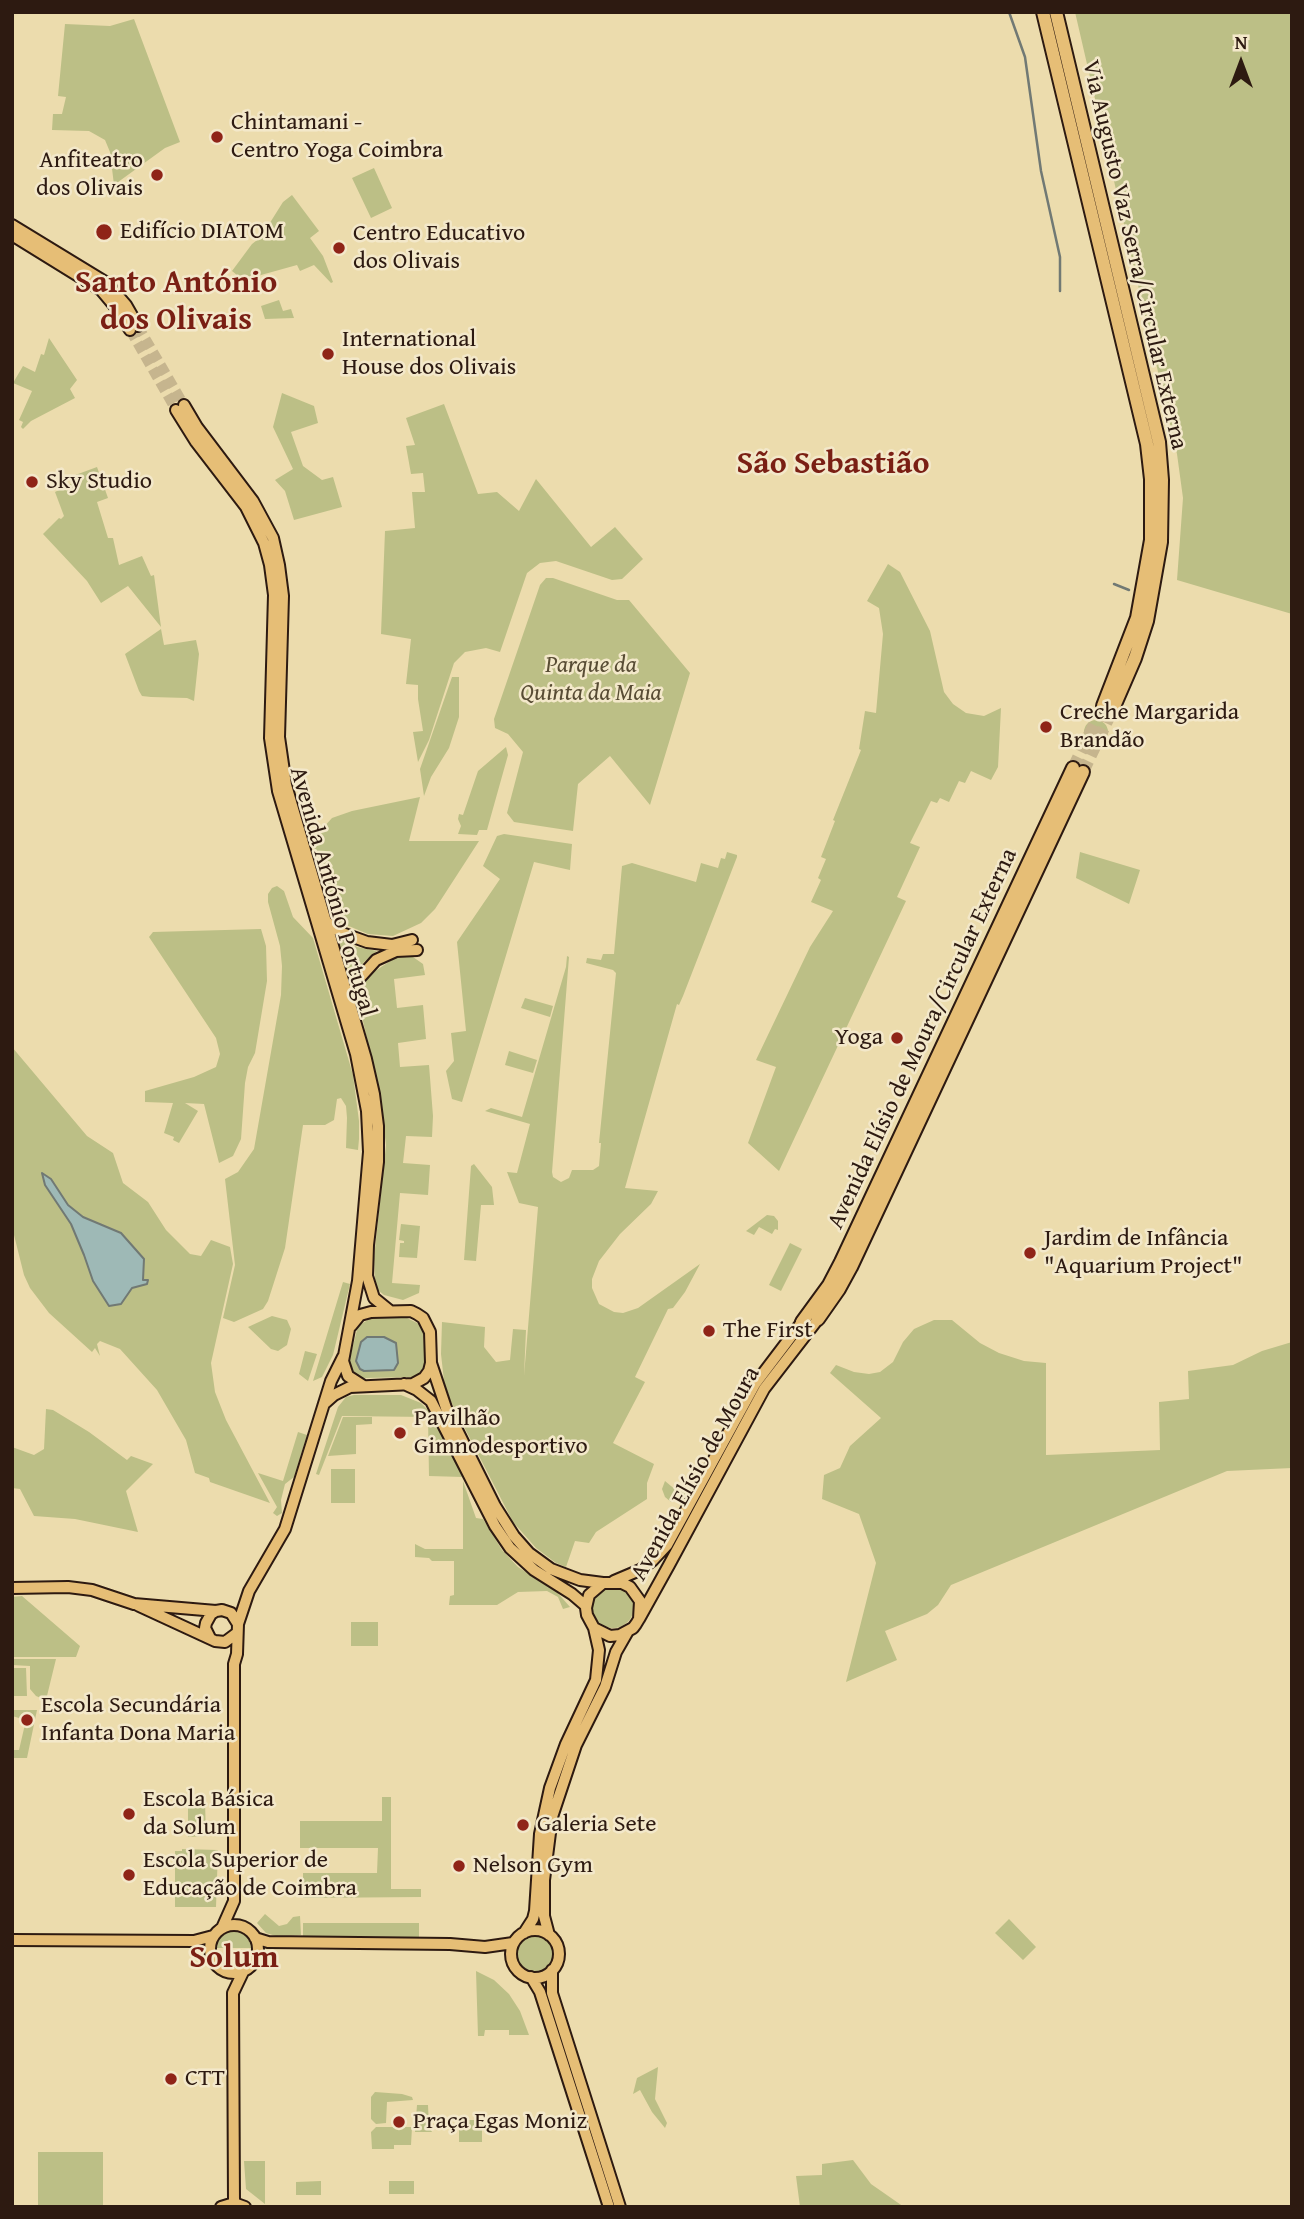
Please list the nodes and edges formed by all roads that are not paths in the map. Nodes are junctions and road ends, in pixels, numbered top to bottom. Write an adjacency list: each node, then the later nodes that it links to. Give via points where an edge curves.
1 (1043, 12): 2 (highway, Via Augusto Vaz Serra/Circular Externa, via 1147,444 1151,479 1151,540 1137,618 1108,708 1135,659 1147,621 1161,542 1162,480 1159,442)
2 (1056, 12)
3 (12, 225): 4 (main road, via 107,283 126,305 134,328 101,290)
4 (13, 237)
5 (325, 920): 6 (main road, Avenida António Portugal); 6 (main road, via 342,933 367,942 414,945 376,960 357,981); 10 (main road, Avenida António Portugal, via 286,785 279,737 283,596 273,538 253,501 180,408 196,442 246,507 270,565 274,595 270,738 278,791 356,1054 368,1111 368,1169)
6 (351, 1004): 7 (main road, Avenida António Portugal, via 378,1126 368,1284 374,1298)
7 (390, 1311): 10 (main road, via 366,1313); 12 (main road, via 411,1311 423,1318 430,1332)
8 (818, 1319): 9 (highway, Avenida Elísio de Moura/Circular Externa, via 851,1267 1078,770 841,1262); 23 (main road, Avenida Elísio de Moura, via 764,1389)
9 (802, 1322): 16 (main road, Avenida Elísio de Moura, via 754,1384 667,1545 639,1570)
10 (351, 1326): 11 (main road)
11 (343, 1357): 14 (main road, via 344,1371); 15 (main road)
12 (431, 1363): 13 (main road, via 419,1382); 16 (main road, via 446,1408 514,1536 551,1569 580,1580)
13 (404, 1384): 14 (main road); 20 (main road, via 431,1401 510,1548)
14 (362, 1385): 15 (main road, via 342,1390)
15 (325, 1403): 18 (main road, via 285,1529)
16 (608, 1582): 20 (main road, via 589,1595); 23 (main road, via 622,1583 636,1593)
17 (12, 1588): 19 (main road, via 80,1589)
18 (249, 1591): 22 (main road); 25 (main road)
19 (134, 1604): 21 (main road); 24 (main road)
20 (586, 1606): 26 (main road)
21 (174, 1608): 22 (main road); 24 (main road, via 169,1614)
22 (219, 1610): 25 (main road, via 232,1613); 28 (main road, via 205,1628)
23 (639, 1619): 27 (main road)
24 (171, 1622): 28 (main road)
25 (238, 1628): 28 (main road, via 230,1641); 29 (main road)
26 (594, 1628): 27 (main road, via 610,1636); 33 (main road, via 599,1650 596,1680 550,1788 540,1834 535,1911)
27 (628, 1631): 34 (main road, via 576,1745 552,1817 544,1880)
28 (215, 1640): 29 (main road, via 229,1652)
29 (234, 1664): 30 (main road)
30 (234, 1901): 31 (main road); 32 (main road)
31 (247, 1929): 32 (main road, via 234,1925); 35 (main road)
32 (218, 1932): 36 (main road, via 194,1941); 38 (main road, via 210,1952)
33 (524, 1933): 34 (main road, via 539,1930); 37 (main road)
34 (549, 1935): 40 (main road, via 558,1953)
35 (255, 1938): 37 (main road, via 485,1947); 39 (main road, via 257,1956)
36 (12, 1940)
37 (513, 1943): 41 (main road, via 514,1965)
38 (220, 1968): 39 (main road, via 233,1973); 42 (main road)
39 (244, 1970): 42 (main road)
40 (552, 1970): 41 (main road); 46 (main road, via 552,1993)
41 (531, 1977): 45 (main road, via 540,1992)
42 (233, 1993): 43 (main road)
43 (240, 2205): 44 (main road)
44 (222, 2207)
45 (609, 2207)
46 (620, 2207)

